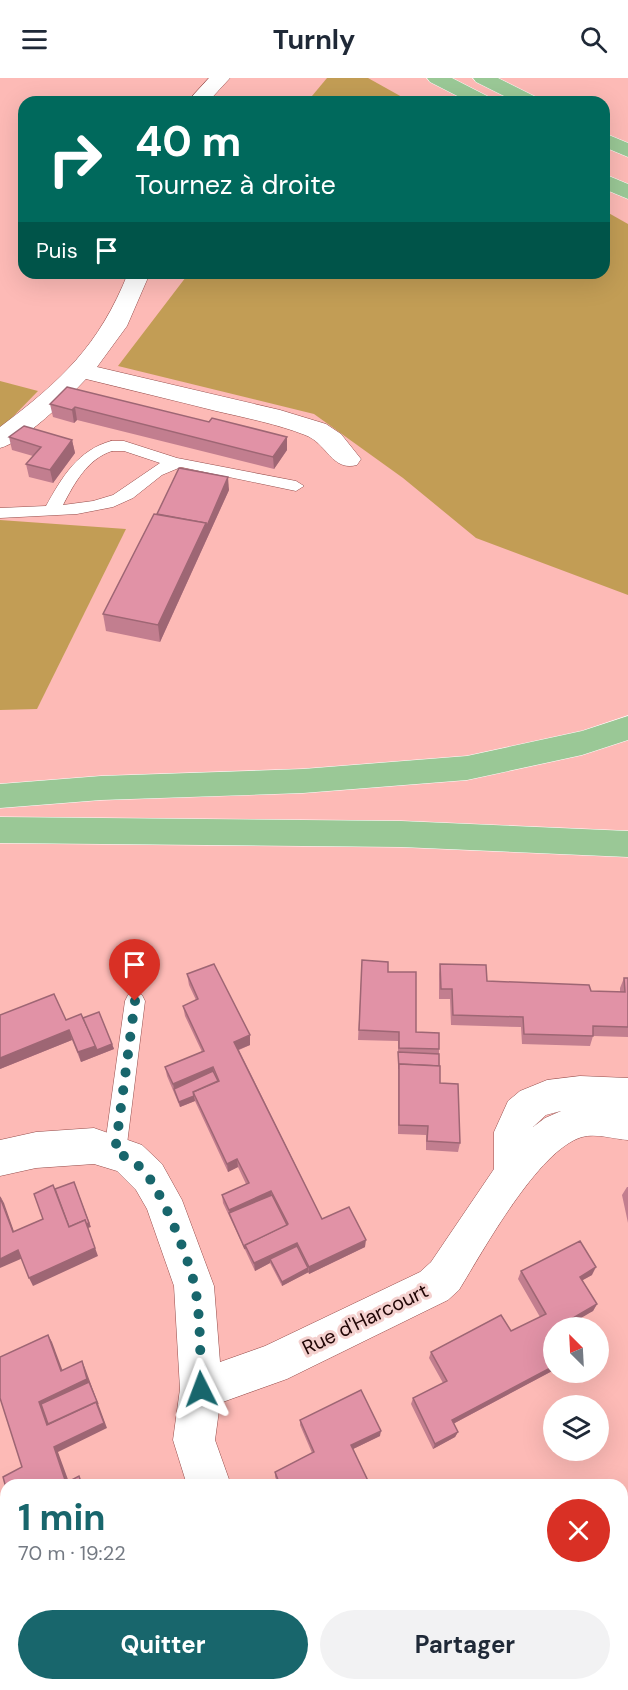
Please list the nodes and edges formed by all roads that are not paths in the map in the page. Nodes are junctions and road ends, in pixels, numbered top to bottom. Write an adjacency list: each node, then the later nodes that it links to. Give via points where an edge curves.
1 (220, 78): 5 (street)
2 (428, 78): 6 (highway)
3 (437, 78): 7 (highway)
4 (483, 78): 8 (highway)
5 (203, 96)
6 (459, 96)
7 (472, 96)
8 (519, 96)
9 (610, 142): 10 (highway)
10 (628, 151)
11 (610, 166): 12 (highway)
12 (628, 175)
13 (610, 183): 14 (highway)
14 (628, 193)
15 (137, 279): 16 (street, via 112,333)
16 (82, 371): 17 (street, via 50,402); 18 (street, via 317,430)
17 (0, 440)
18 (348, 459)
19 (173, 462): 20 (lane); 21 (lane, via 118,500); 21 (lane, via 123,446 101,448 77,470)
20 (296, 486)
21 (52, 510): 22 (lane)
22 (0, 513)
23 (628, 728): 25 (highway, via 582,743 467,768 303,781 100,788)
24 (628, 747): 26 (highway, via 489,781 386,794)
25 (0, 796)
26 (0, 803)
27 (0, 830): 28 (highway, via 401,834)
28 (628, 844)
29 (135, 1001): 32 (lane)
30 (628, 1095): 34 (street, via 574,1092 534,1103 520,1114 514,1126)
31 (628, 1123): 34 (street, Rue d'Harcourt, via 583,1120 562,1128 549,1136)
32 (115, 1152): 33 (street, via 94,1146 63,1147); 35 (street, via 129,1158 149,1177 163,1200 190,1271 196,1303)
33 (0, 1158)
34 (513, 1174): 35 (street, Rue d'Harcourt, via 445,1276 434,1286 272,1364)
35 (201, 1389): 36 (street, via 194,1440)
36 (207, 1479)

